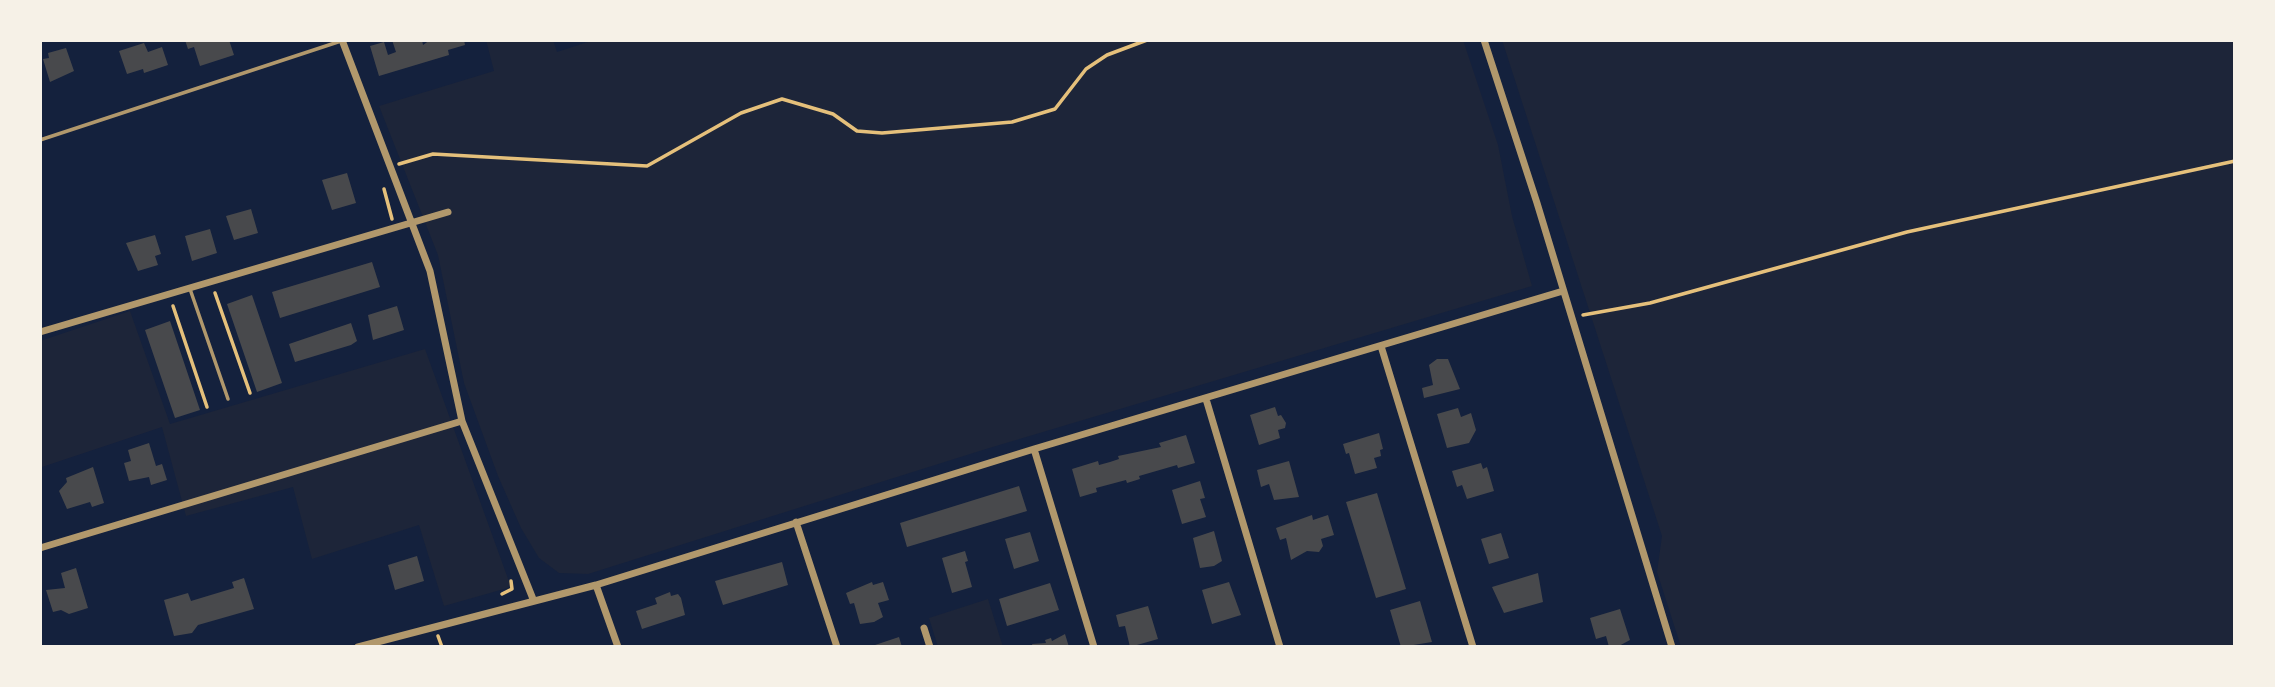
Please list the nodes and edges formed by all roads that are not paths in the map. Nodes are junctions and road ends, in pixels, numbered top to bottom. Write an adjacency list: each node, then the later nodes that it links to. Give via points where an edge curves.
1 (342, 40): 3 (lane); 5 (street)
2 (1484, 40): 7 (street)
3 (40, 139)
4 (448, 212): 5 (street)
5 (412, 223): 6 (street); 12 (street, via 430,271)
6 (190, 287): 8 (street); 10 (lane)
7 (1563, 291): 9 (street); 26 (street)
8 (40, 332)
9 (1381, 346): 11 (street); 25 (street)
10 (228, 399)
11 (1206, 399): 13 (street); 24 (street)
12 (462, 422): 15 (street); 17 (street)
13 (1034, 449): 14 (street); 23 (street)
14 (796, 522): 16 (street); 21 (street)
15 (40, 548)
16 (596, 585): 17 (street); 20 (street)
17 (533, 599): 19 (street)
18 (923, 628): 22 (street)
19 (358, 647)
20 (618, 647)
21 (837, 647)
22 (930, 647)
23 (1094, 647)
24 (1280, 647)
25 (1473, 647)
26 (1672, 647)

